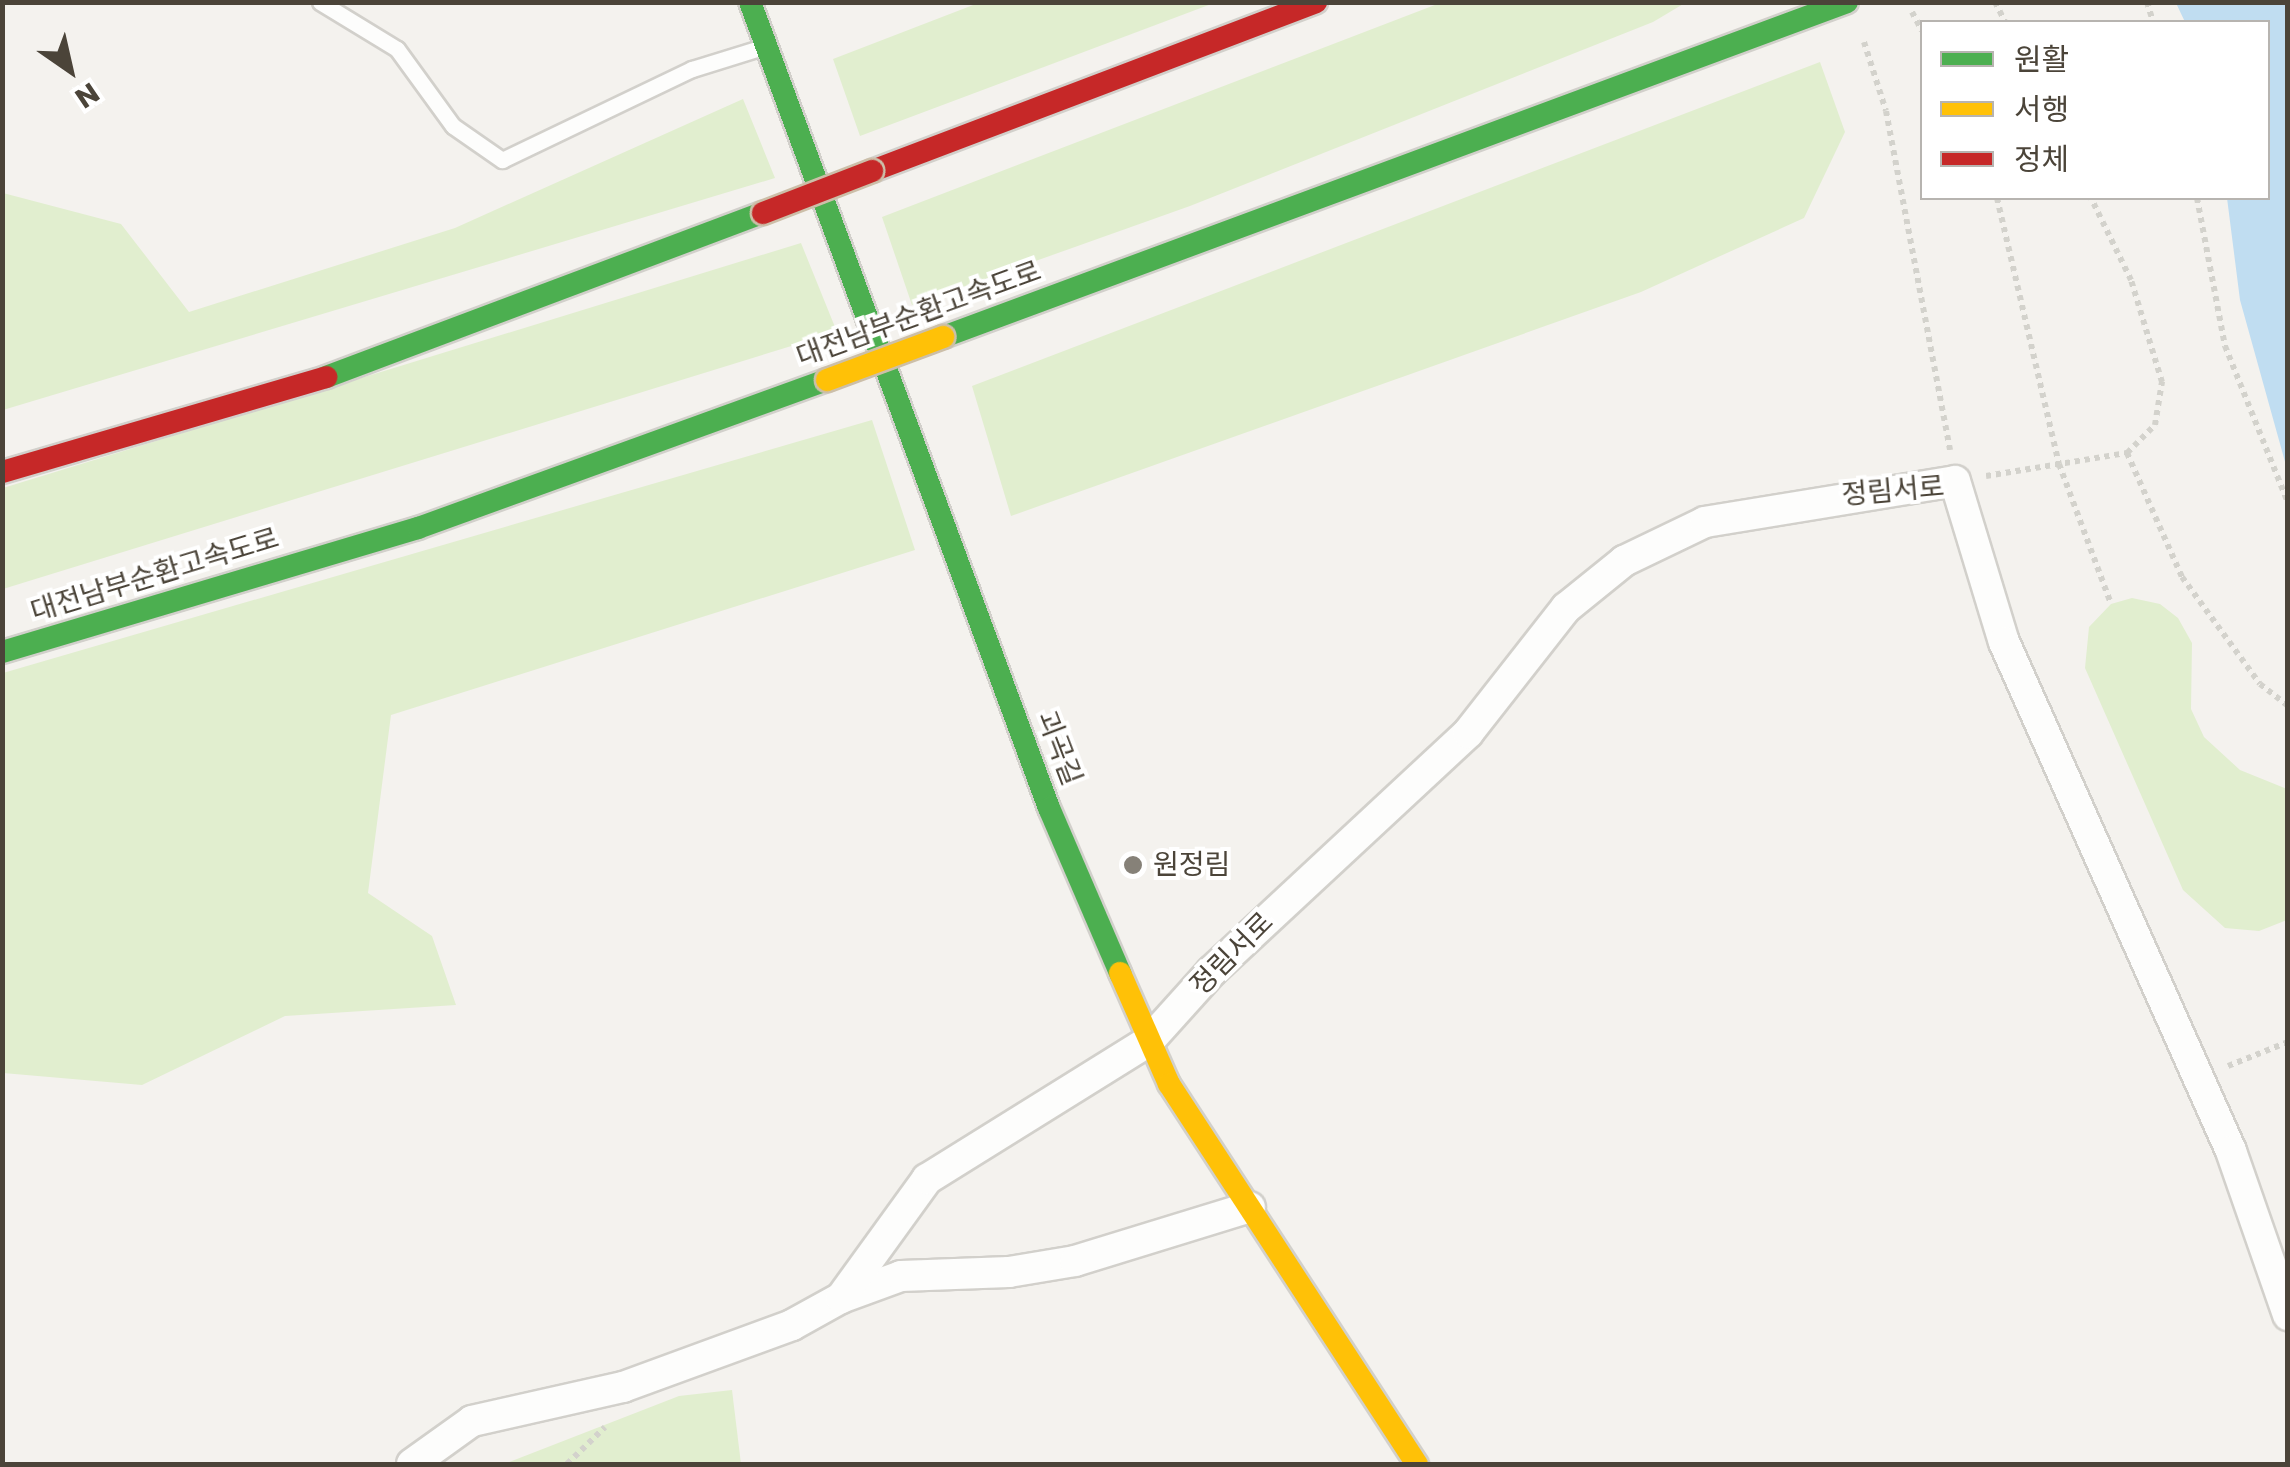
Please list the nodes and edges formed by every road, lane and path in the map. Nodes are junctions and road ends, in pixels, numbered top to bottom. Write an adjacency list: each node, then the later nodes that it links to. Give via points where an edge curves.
1 (320, 2): 8 (lane, via 397,49 454,126 502,160 692,69)
2 (750, 2): 8 (main road, 괴곡길)
3 (1316, 2): 14 (main road, bridge, via 337,374)
4 (1847, 2): 18 (main road, 대전남부순환고속도로, bridge, via 418,528)
5 (1912, 12): 6 (path)
6 (1920, 27)
7 (1864, 39): 15 (path, via 1886,111)
8 (766, 47): 20 (main road, 괴곡길, via 1049,808)
9 (1997, 200): 13 (path)
10 (2093, 200): 12 (path, via 2132,280 2162,382 2155,424)
11 (2197, 200): 16 (path, via 2225,346)
12 (2127, 453): 13 (path); 19 (path, via 2182,577 2260,684)
13 (2059, 464): 15 (path); 17 (path)
14 (2, 472)
15 (1955, 481): 20 (street, 정림서로, via 1705,522 1624,562 1566,608 1468,732 1240,944); 22 (street, 정림서로, via 2004,642)
16 (2288, 503)
17 (2111, 604)
18 (2, 652)
19 (2288, 706)
20 (1150, 1041): 23 (main road, 괴곡길, via 1169,1084); 24 (street, 정림서로, via 927,1179)
21 (2288, 1042): 22 (path)
22 (2198, 1078): 25 (street, 정림서로)
23 (1250, 1207): 24 (street, via 1075,1261 1010,1272 900,1276); 27 (main road, 괴곡길)
24 (841, 1298): 26 (street, via 792,1325 623,1387 472,1421)
25 (2288, 1315)
26 (412, 1464)
27 (1416, 1464)

